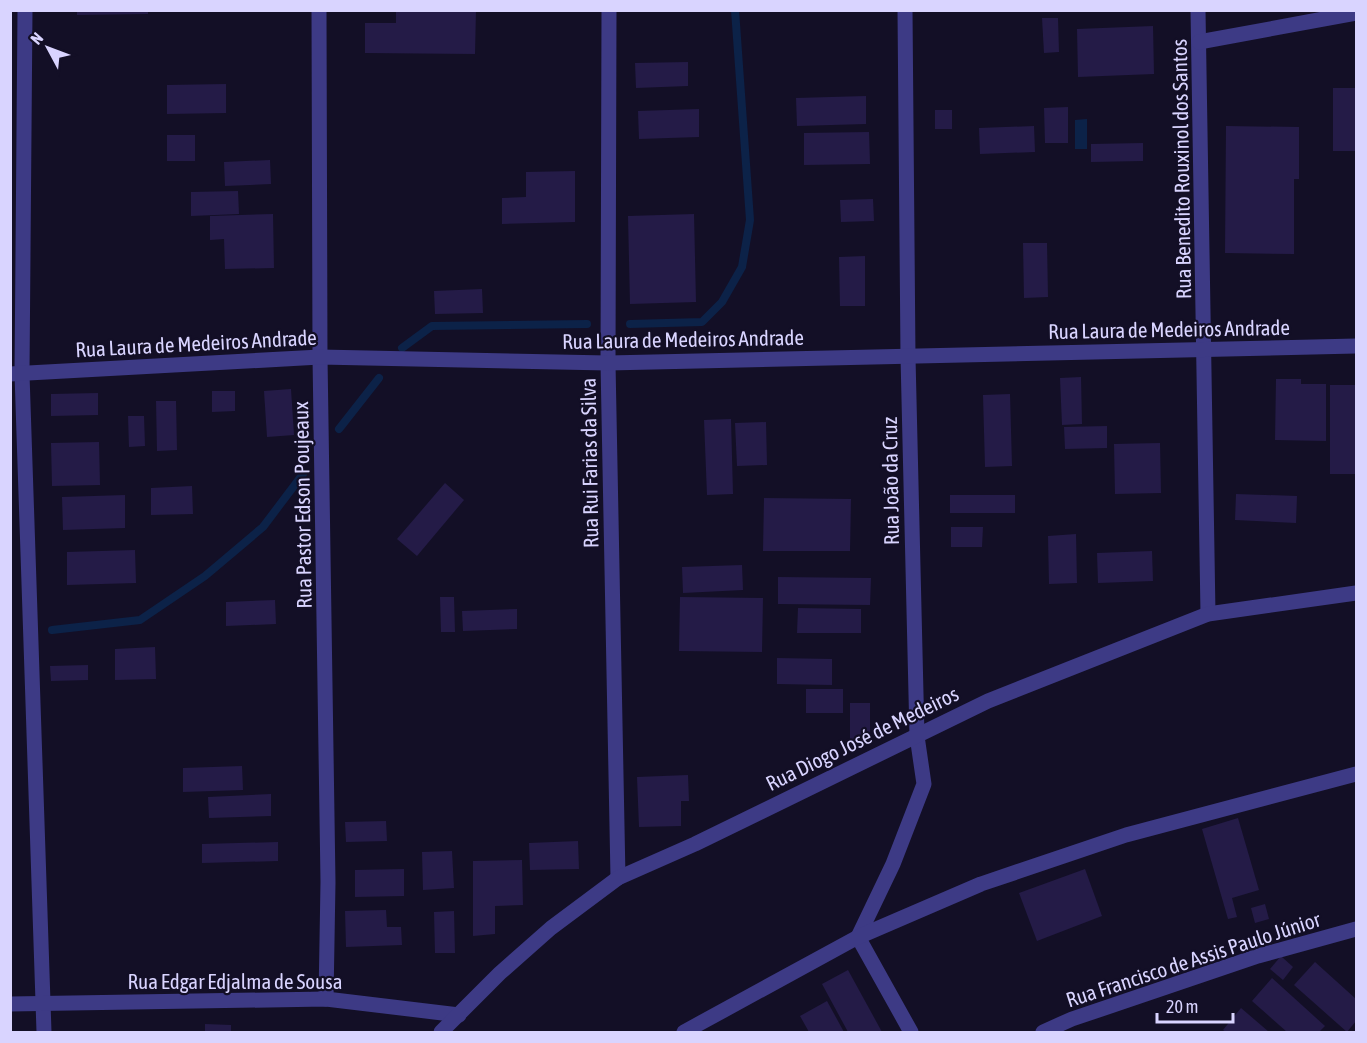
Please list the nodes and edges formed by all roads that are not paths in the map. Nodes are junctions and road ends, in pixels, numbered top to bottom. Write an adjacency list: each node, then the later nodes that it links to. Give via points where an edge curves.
1 (25, 10): 13 (street)
2 (319, 10): 10 (street, Rua Pastor Edson Poujeaux)
3 (609, 10): 12 (street, Rua Rui Farias da Silva)
4 (905, 10): 11 (street, Rua João da Cruz)
5 (1198, 10): 7 (street, Rua Benedito Rouxinol dos Santos)
6 (1356, 13): 7 (street)
7 (1199, 42): 9 (street, Rua Benedito Rouxinol dos Santos)
8 (1356, 346): 9 (street, Rua Laura de Medeiros Andrade)
9 (1206, 348): 11 (street, Rua Laura de Medeiros Andrade); 15 (street, Rua Benedito Rouxinol dos Santos)
10 (320, 357): 12 (street, Rua Laura de Medeiros Andrade); 13 (street, Rua Laura de Medeiros Andrade); 21 (street, Rua Pastor Edson Poujeaux, via 328,882)
11 (908, 357): 12 (street, Rua Laura de Medeiros Andrade); 16 (street, Rua João da Cruz)
12 (608, 363): 18 (street, Rua Rui Farias da Silva)
13 (16, 374): 23 (street)
14 (1356, 593): 15 (street, Rua Diogo José de Medeiros)
15 (1208, 614): 16 (street, Rua Diogo José de Medeiros, via 988,700)
16 (917, 736): 18 (street, Rua Diogo José de Medeiros); 20 (street, Rua João da Cruz, via 924,784)
17 (1356, 774): 20 (street, via 1126,835 981,884)
18 (618, 878): 24 (street, Rua Diogo José de Medeiros, via 551,928)
19 (1356, 929): 29 (street, Rua Francisco de Assis Paulo Júnior, via 1258,956)
20 (858, 937): 27 (street); 28 (street)
21 (326, 999): 23 (street, Rua Edgar Edjalma de Sousa); 24 (street, Rua Edgar Edjalma de Sousa)
22 (10, 1004): 23 (street, Rua Edgar Edjalma de Sousa)
23 (44, 1004): 25 (street)
24 (459, 1015): 26 (street, Rua Diogo José de Medeiros)
25 (44, 1032)
26 (441, 1032)
27 (684, 1032)
28 (911, 1032)
29 (1043, 1032)

